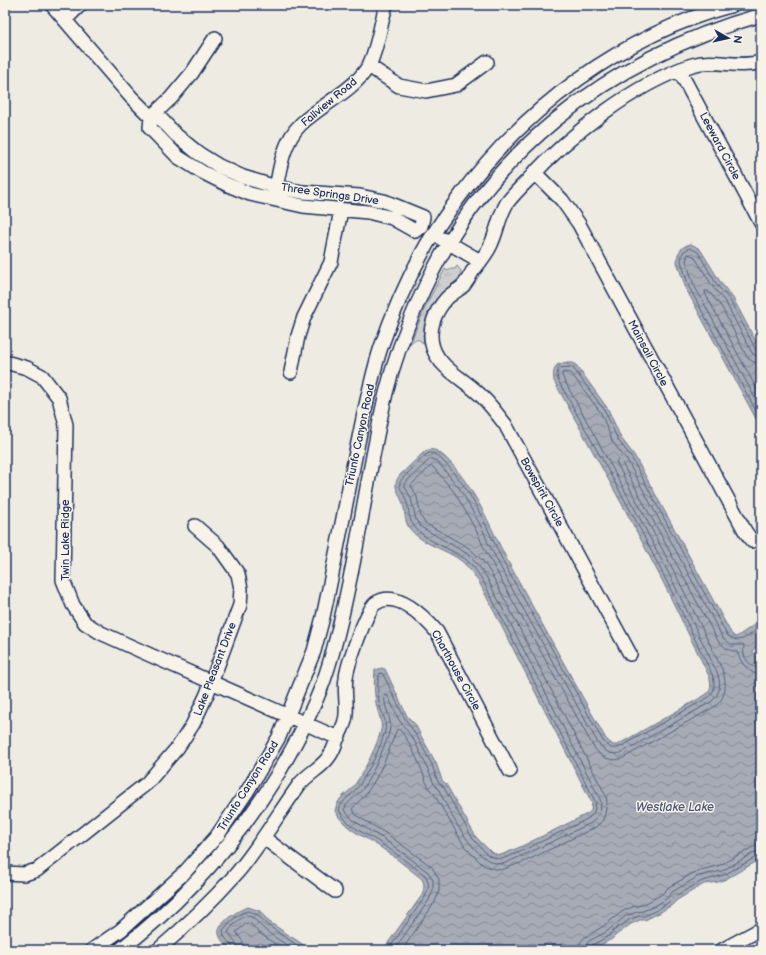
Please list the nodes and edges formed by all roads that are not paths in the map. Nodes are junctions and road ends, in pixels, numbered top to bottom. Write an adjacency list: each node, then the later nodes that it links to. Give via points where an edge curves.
1 (52, 5): 7 (street, Three Springs Drive)
2 (80, 5): 7 (street)
3 (386, 5): 11 (street, Fallview Road)
4 (733, 5): 20 (street, Triunfo Canyon Road, via 663,30 628,48 570,85 498,150 468,185)
5 (757, 5): 6 (street)
6 (761, 15): 21 (street, Triunfo Canyon Road, via 716,29 659,53 579,102 530,142 505,168)
7 (65, 20): 13 (street, Three Springs Drive)
8 (215, 38): 13 (street, via 192,74)
9 (487, 62): 11 (street, via 456,85 426,91 399,86)
10 (761, 62): 12 (street, via 744,65 707,62)
11 (369, 66): 15 (street, Fallview Road, via 353,85 300,125 289,140)
12 (679, 70): 14 (street, via 650,83 595,119); 18 (street, Leeward Circle)
13 (151, 117): 15 (street, Three Springs Drive, via 160,118 198,153 219,166 243,178); 16 (street, Three Springs Drive, via 150,128 178,157 228,185)
14 (534, 172): 22 (street, via 508,202 499,219 492,243); 26 (street, Mainsail Circle, via 562,200 579,224)
15 (276, 187): 16 (street, Fallview Road); 19 (street, Three Springs Drive, via 384,201 423,217)
16 (273, 200): 17 (street, Three Springs Drive)
17 (341, 210): 19 (street, Three Springs Drive, via 368,212 392,218 415,231); 24 (street, via 331,262 304,317)
18 (761, 223)
19 (421, 226): 20 (street, Three Springs Drive)
20 (434, 234): 21 (street, Three Springs Drive); 29 (street, Triunfo Canyon Road, via 411,275 381,348 367,399 323,617 314,651)
21 (448, 242): 22 (street); 30 (street, Triunfo Canyon Road, via 408,324 398,353 387,391 335,649)
22 (480, 261): 27 (street, Bowspirit Circle, via 464,284 437,310 431,335 433,347 438,360 478,392 505,424)
23 (5, 362): 28 (street, Twin Lake Ridge, via 42,376 59,398 66,425 63,580 72,605 85,623 101,633)
24 (291, 372)
25 (195, 526): 28 (street, Lake Pleasant Drive, via 218,546 238,574 241,589 240,605)
26 (752, 541)
27 (630, 654)
28 (212, 682): 29 (street, Twin Lake Ridge); 34 (street, Lake Pleasant Drive, via 193,724 178,747 147,783 37,870 24,874)
29 (288, 716): 30 (street, Twin Lake Ridge); 37 (street, Triunfo Canyon Road, via 279,737 248,790 217,836 184,873 121,930)
30 (305, 724): 31 (street); 38 (street, Triunfo Canyon Road, via 265,794 213,864 175,904)
31 (338, 738): 32 (street, Charthouse Circle, via 346,715 345,684 349,666 366,618 376,603 391,600 417,611 437,632); 33 (street, via 328,759 301,783)
32 (510, 771)
33 (264, 838): 35 (street); 39 (street, via 201,912)
34 (5, 873)
35 (335, 891)
36 (761, 929): 40 (street)
37 (92, 950)
38 (120, 950)
39 (158, 950)
40 (722, 950)

